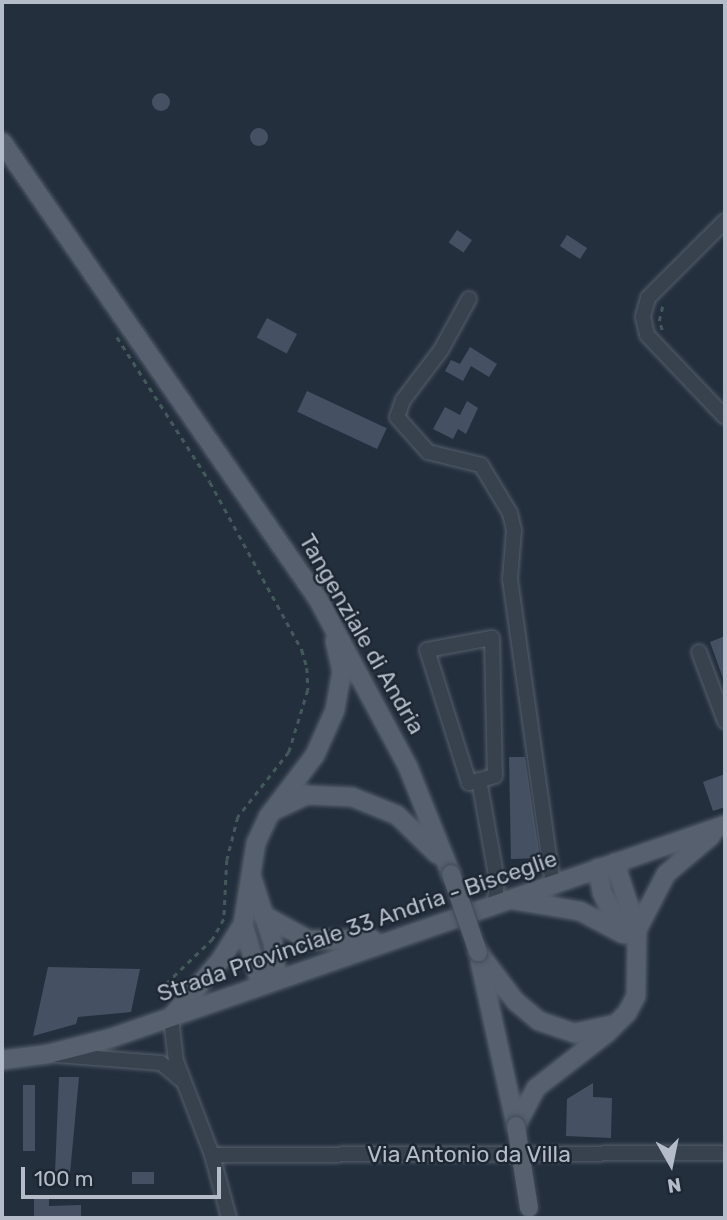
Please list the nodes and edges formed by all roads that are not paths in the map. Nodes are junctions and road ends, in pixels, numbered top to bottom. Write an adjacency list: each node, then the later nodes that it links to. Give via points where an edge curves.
1 (2, 142): 5 (main road, Tangenziale di Andria)
2 (725, 221): 4 (street, via 648,298 643,317 647,335)
3 (469, 299): 14 (street, via 441,349 402,400 397,417 428,452 481,465 510,513 514,530 510,579)
4 (725, 417)
5 (318, 599): 9 (main road, via 336,642 341,686 324,737); 12 (main road, Tangenziale di Andria, via 408,767)
6 (699, 652): 7 (street)
7 (725, 720)
8 (479, 780): 8 (street, via 495,776 492,638 427,650 469,783); 15 (street)
9 (273, 812): 12 (main road, via 307,795 340,794 368,802 410,825); 13 (main road, via 256,843)
10 (725, 825): 11 (main road, Strada Provinciale 33 Andria - Bisceglie); 18 (main road, via 666,874)
11 (607, 866): 14 (main road, Strada Provinciale 33 Andria - Bisceglie); 18 (main road); 18 (main road, via 602,893)
12 (451, 874): 20 (main road, Tangenziale di Andria, bridge)
13 (251, 875): 16 (main road); 17 (main road)
14 (553, 884): 15 (main road, Strada Provinciale 33 Andria - Bisceglie)
15 (501, 902): 18 (main road, via 566,907); 19 (main road, Strada Provinciale 33 Andria - Bisceglie)
16 (263, 915): 19 (main road, via 319,942); 21 (main road)
17 (243, 924): 21 (main road); 22 (main road, via 220,961)
18 (630, 932): 23 (main road, via 637,953 638,989)
19 (396, 937): 21 (main road, Strada Provinciale 33 Andria - Bisceglie)
20 (478, 952): 23 (main road, via 515,1001 549,1026 586,1032); 27 (main road, Tangenziale di Andria)
21 (269, 982): 22 (main road, Strada Provinciale 33 Andria - Bisceglie)
22 (171, 1018): 24 (main road, Strada Provinciale 33 Andria - Bisceglie); 26 (street, via 173,1048)
23 (620, 1020): 27 (main road, via 536,1088)
24 (48, 1055): 25 (main road, Strada Provinciale 33 Andria - Bisceglie); 26 (street, via 161,1063)
25 (2, 1060)
26 (184, 1084): 29 (street)
27 (516, 1126): 30 (main road, Tangenziale di Andria, bridge)
28 (725, 1153): 29 (street, Via Antonio da Villa)
29 (212, 1155): 31 (street)
30 (529, 1213)
31 (229, 1218)

